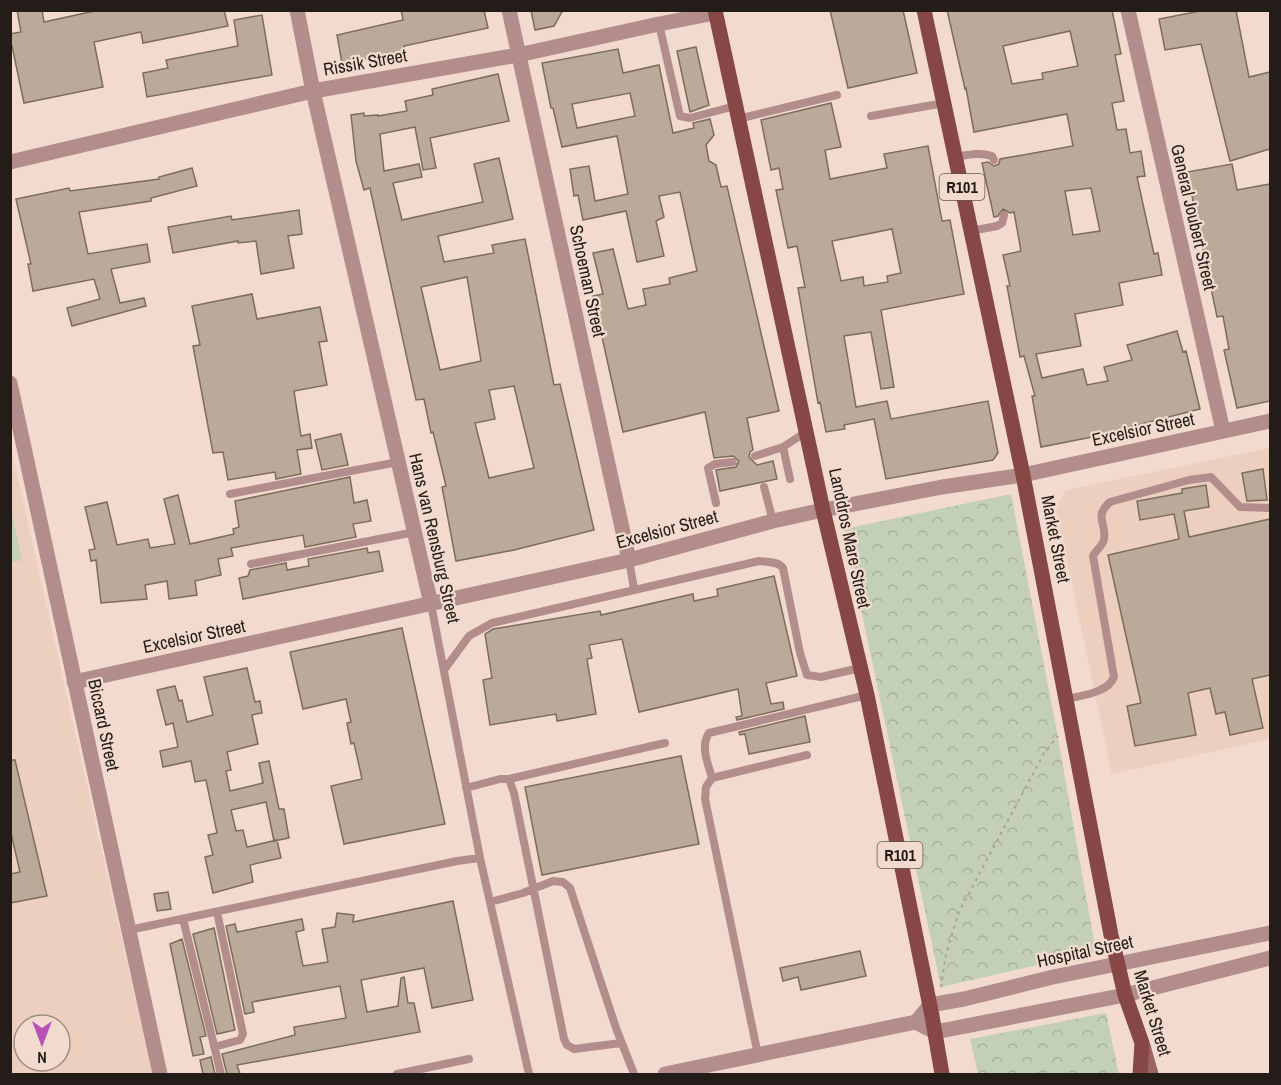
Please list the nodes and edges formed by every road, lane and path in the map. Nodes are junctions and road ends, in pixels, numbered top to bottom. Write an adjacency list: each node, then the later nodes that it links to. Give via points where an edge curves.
1 (297, 10): 8 (street, Hans van Rensburg Street)
2 (509, 10): 7 (street, Schoeman Street)
3 (924, 10): 10 (main road, Market Street / R101)
4 (1128, 10): 20 (street, General Joubert Street)
5 (719, 11): 6 (street, Rissik Street); 11 (main road, Landdros Mare Street / R101)
6 (659, 24): 7 (street, Rissik Street); 11 (lane, via 680,116)
7 (518, 55): 8 (street, Rissik Street); 35 (street, Schoeman Street)
8 (313, 91): 15 (street, Rissik Street); 24 (street, Hans van Rensburg Street)
9 (837, 95): 11 (lane)
10 (944, 104): 12 (lane); 13 (main road, Market Street / R101)
11 (737, 112): 21 (main road, Landdros Mare Street / R101)
12 (872, 116)
13 (955, 157): 14 (lane, via 987,154); 17 (main road, Market Street / R101)
14 (994, 160)
15 (10, 162)
16 (1004, 214): 17 (lane, via 997,226)
17 (971, 231): 26 (main road, Market Street / R101)
18 (10, 383): 41 (street, Biccard Street)
19 (1270, 421): 20 (street, Excelsior Street)
20 (1223, 431): 26 (street, Excelsior Street)
21 (806, 432): 22 (lane); 32 (main road, Landdros Mare Street / R101)
22 (783, 447): 23 (lane); 27 (lane)
23 (755, 456)
24 (398, 462): 29 (lane); 34 (street, Hans van Rensburg Street)
25 (733, 462): 30 (lane, via 708,468)
26 (1023, 475): 32 (street, Excelsior Street); 43 (main road, Market Street / R101)
27 (790, 479)
28 (764, 487): 33 (lane)
29 (230, 494)
30 (716, 503)
31 (1270, 508): 43 (lane, via 1240,507 1211,477 1110,502 1104,507 1100,517 1105,537 1093,556 1114,677 1105,688)
32 (823, 510): 33 (street, Excelsior Street); 39 (main road, Landdros Mare Street / R101)
33 (773, 521): 35 (street, Excelsior Street)
34 (415, 532): 36 (lane); 38 (street, Hans van Rensburg Street)
35 (629, 560): 37 (lane); 38 (street, Excelsior Street)
36 (251, 564)
37 (634, 589): 39 (lane, via 759,561 780,564 807,675 821,677); 40 (lane, via 492,623 469,636)
38 (431, 604): 40 (lane, Hans van Rensburg Street); 41 (street, Excelsior Street)
39 (860, 668): 42 (main road, Landdros Mare Street / R101)
40 (444, 670): 49 (lane, Hans van Rensburg Street)
41 (74, 682): 55 (street, Biccard Street)
42 (867, 695): 47 (lane, via 709,733 704,748); 60 (main road, Landdros Mare Street / R101)
43 (1067, 699): 44 (main road, Market Street / R101)
44 (1071, 720): 58 (main road, Market Street / R101); 60 (path, via 1044,753 959,912 941,987)
45 (665, 743): 48 (lane)
46 (807, 755): 47 (lane)
47 (712, 778): 66 (lane, via 705,799)
48 (509, 779): 49 (lane); 51 (lane)
49 (466, 788): 50 (lane, Hans van Rensburg Street)
50 (480, 858): 52 (lane, Hans van Rensburg Street); 53 (lane)
51 (533, 888): 52 (lane); 63 (lane, via 553,881 570,888); 63 (lane, via 567,1045 574,1049)
52 (490, 902): 71 (lane, Hans van Rensburg Street)
53 (217, 912): 54 (lane); 65 (lane, via 243,1034 240,1040)
54 (183, 919): 55 (lane); 65 (lane)
55 (129, 930): 68 (street, Biccard Street)
56 (1270, 933): 58 (street, Hospital Street)
57 (1270, 958): 59 (street)
58 (1119, 964): 59 (main road, Market Street / R101); 60 (street, Hospital Street)
59 (1125, 994): 62 (street); 64 (main road, Market Street / R101)
60 (930, 1005): 61 (street); 62 (main road, Landdros Mare Street / R101)
61 (916, 1022): 62 (street); 66 (street)
62 (935, 1032): 74 (main road, Landdros Mare Street / R101)
63 (621, 1043): 72 (lane)
64 (1143, 1043): 75 (main road, R101); 76 (main road, Market Street)
65 (214, 1047): 69 (lane)
66 (758, 1055): 73 (street)
67 (469, 1059): 70 (lane)
68 (160, 1074)
69 (221, 1074)
70 (397, 1074)
71 (529, 1074)
72 (634, 1074)
73 (665, 1074)
74 (942, 1074)
75 (1140, 1074)
76 (1151, 1074)

